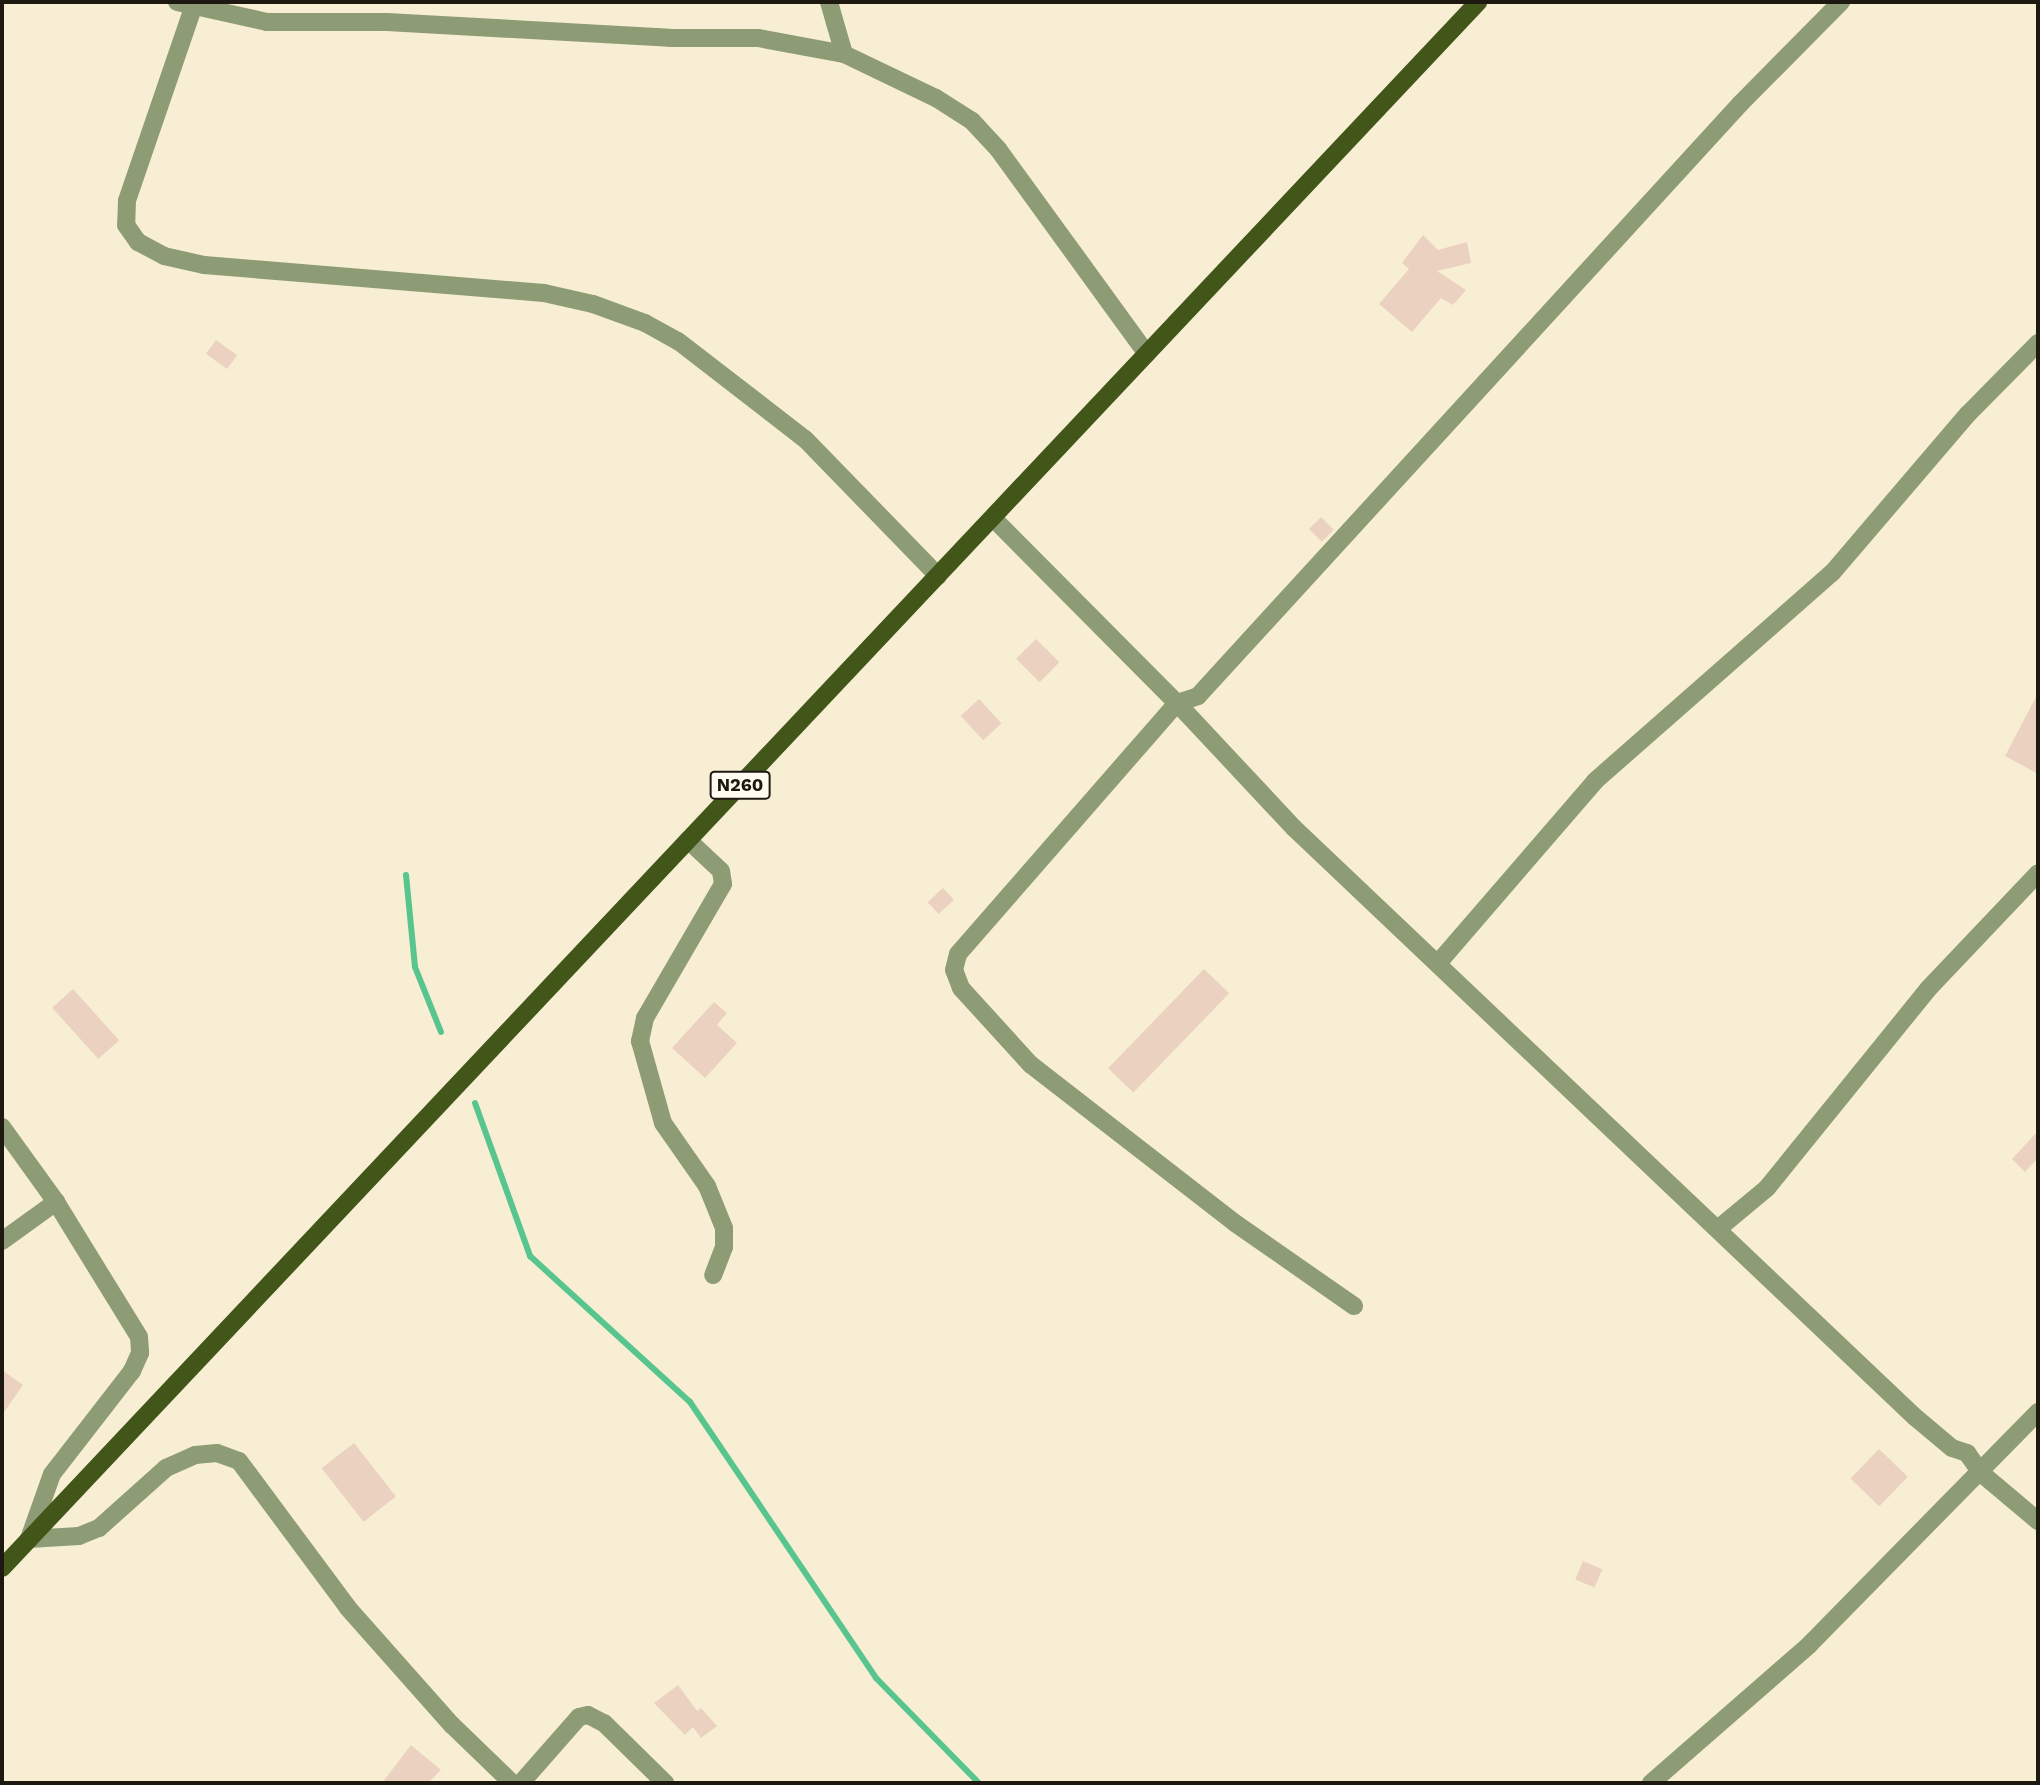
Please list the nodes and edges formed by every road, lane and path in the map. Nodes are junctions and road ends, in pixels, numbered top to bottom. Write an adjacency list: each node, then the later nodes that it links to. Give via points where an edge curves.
1 (829, 2): 5 (street)
2 (1478, 2): 7 (main road, N260)
3 (1841, 2): 10 (street, via 1731,114 1198,696)
4 (188, 4): 5 (street, via 267,22 387,22 670,38 758,38); 9 (street, via 178,61 127,201 126,225 138,242 164,256 204,265 544,293 645,323 678,341 805,439)
5 (844, 54): 7 (street, via 936,98 972,121 998,149)
6 (2038, 343): 13 (street, via 1968,414 1832,573 1595,781)
7 (1147, 354): 8 (main road, N260)
8 (993, 518): 9 (main road, N260); 10 (street)
9 (938, 576): 11 (main road, N260)
10 (1177, 703): 13 (street, via 1294,828); 19 (street, via 958,954 954,970 981,1016 1031,1065 1235,1223)
11 (688, 840): 18 (street, via 721,872 723,884 645,1018 640,1041 663,1123 707,1186 724,1228 724,1247); 23 (main road, N260)
12 (2038, 873): 16 (street, via 1930,988 1784,1169)
13 (1439, 962): 16 (street)
14 (2, 1128): 15 (street)
15 (56, 1202): 17 (street); 23 (street, via 139,1337 140,1353 132,1371 52,1475)
16 (1719, 1228): 21 (street, via 1915,1417 1952,1448 1967,1453)
17 (2, 1241)
18 (713, 1275)
19 (1354, 1306)
20 (2038, 1412): 21 (street)
21 (1981, 1473): 22 (street); 28 (street, via 1809,1645)
22 (2038, 1521)
23 (29, 1539): 24 (main road, N260); 25 (street, via 79,1536 99,1528 166,1468 195,1455 217,1453 239,1461 348,1608 452,1725)
24 (2, 1568)
25 (512, 1783)
26 (521, 1783): 27 (street, via 579,1717 588,1715 604,1723)
27 (665, 1783)
28 (1651, 1783)

